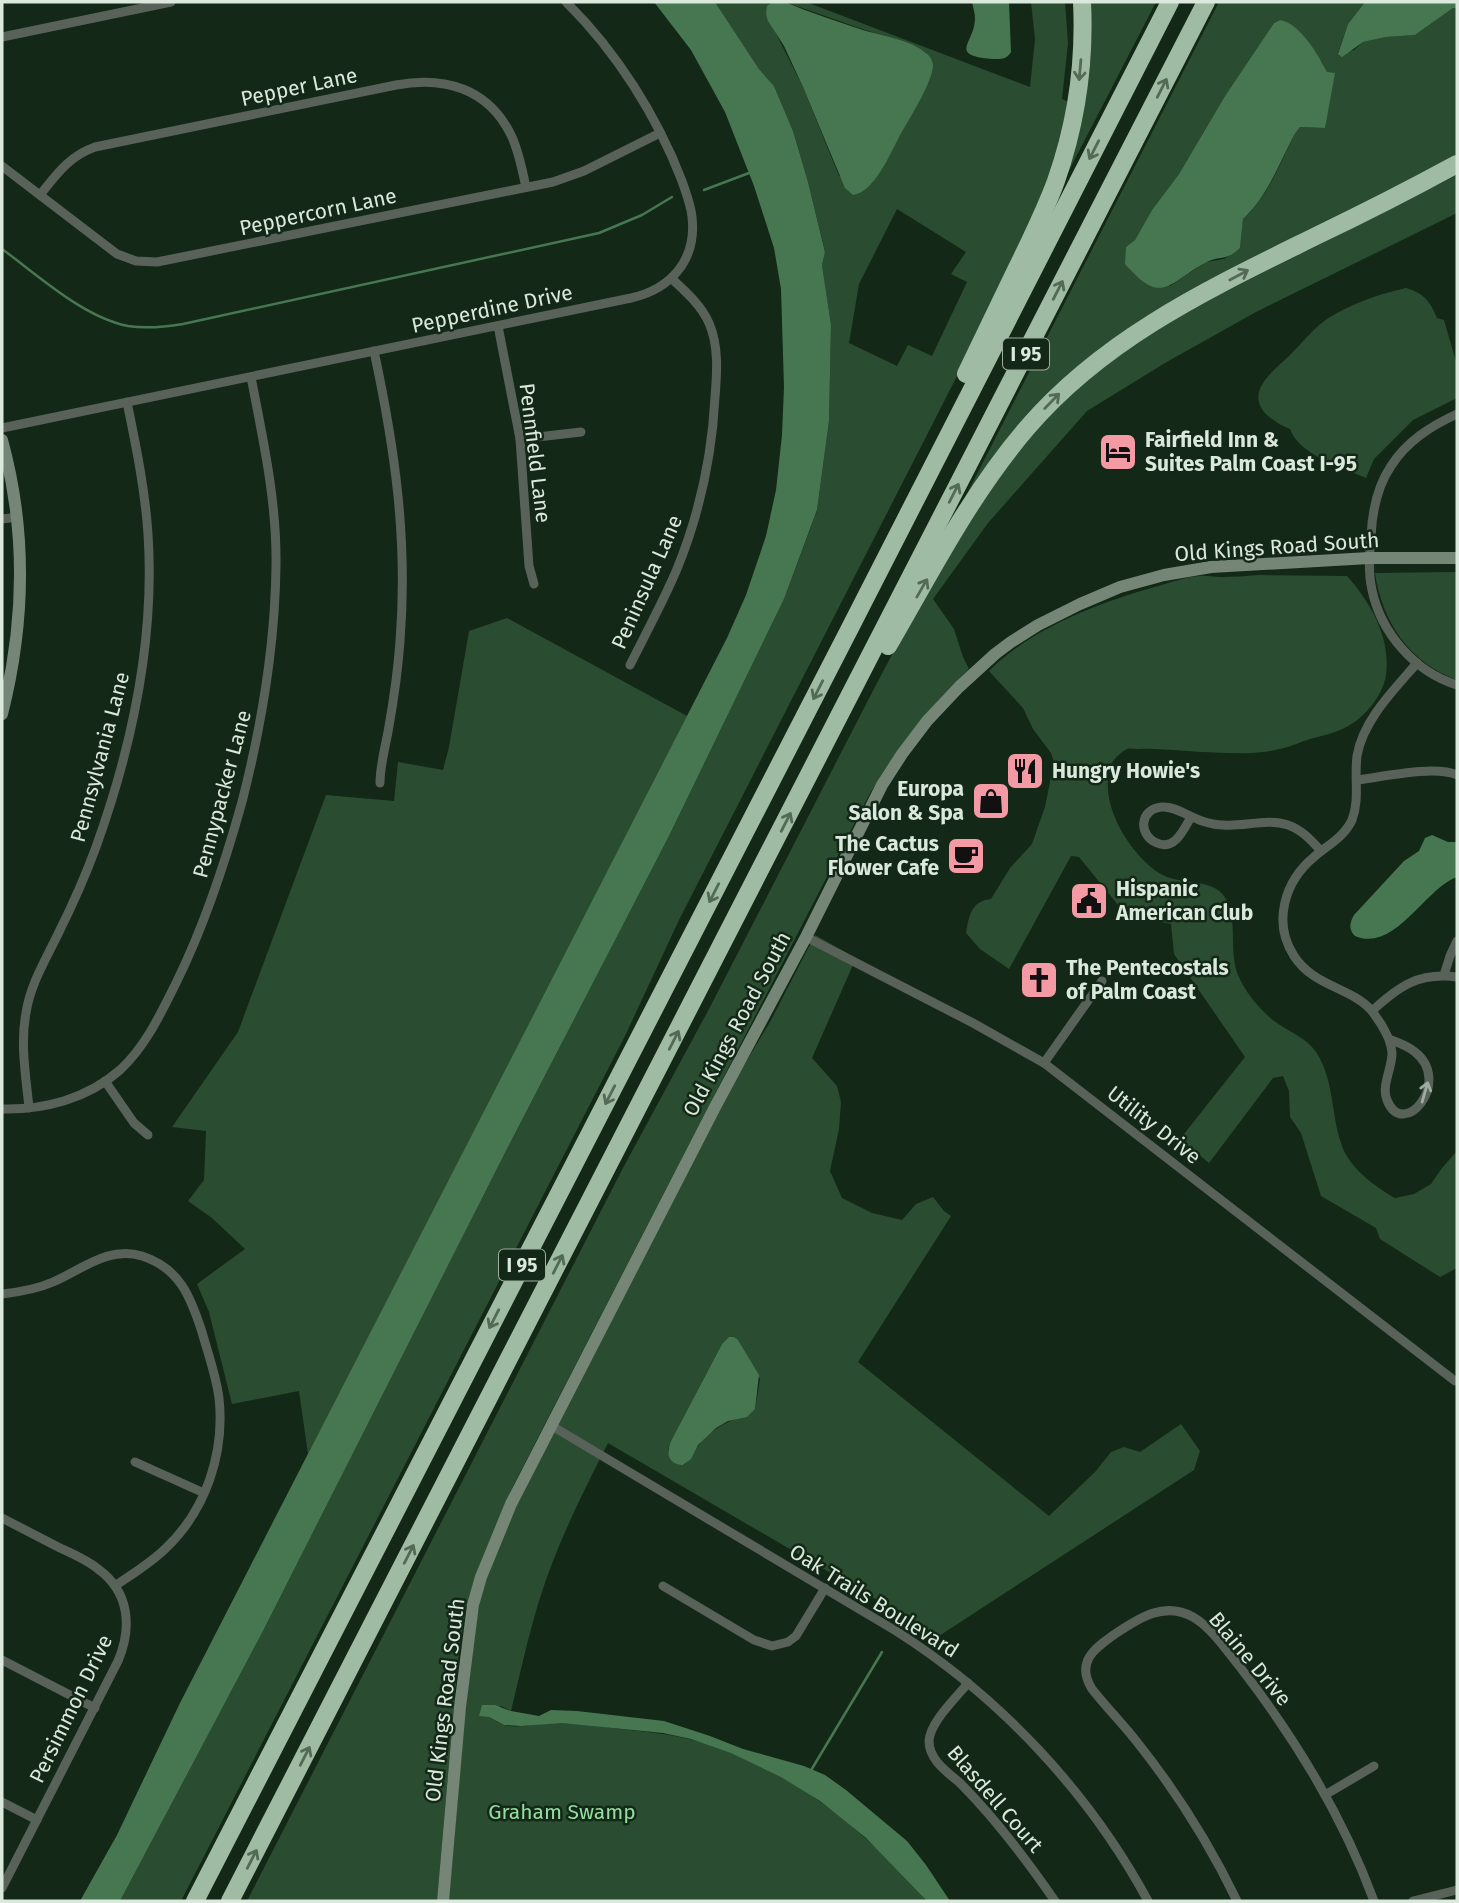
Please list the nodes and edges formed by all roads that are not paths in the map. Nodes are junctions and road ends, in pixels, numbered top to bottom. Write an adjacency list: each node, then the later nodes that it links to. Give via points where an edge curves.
1 (172, 2): 6 (street)
2 (566, 2): 7 (street, via 614,58)
3 (1082, 2): 27 (highway, one-way to 27, via 1077,94 1068,143 1043,216 856,592)
4 (1170, 2): 27 (highway, I 95, one-way to 27)
5 (1206, 2): 31 (highway, I 95, one-way to 5)
6 (2, 37)
7 (660, 133): 10 (street, Peppercorn Lane, via 573,176); 12 (street, via 692,216 688,251)
8 (1457, 163): 31 (highway, one-way to 8, via 882,656 998,464 1068,385 1122,342 1173,310)
9 (2, 166): 11 (street, Peppercorn Lane)
10 (526, 187): 11 (street, Peppercorn Lane, via 150,262 117,254); 11 (street, Pepper Lane, via 511,135 491,107 456,85 424,81 95,147 71,159)
11 (40, 195)
12 (672, 279): 13 (street, Pepperdine Drive, via 643,295); 29 (street, Peninsula Lane, via 701,309 714,335 713,429 685,549)
13 (498, 326): 14 (street, Pepperdine Drive); 20 (street, Pennfield Lane)
14 (374, 351): 15 (street, Pepperdine Drive); 35 (street, via 395,458 402,574 397,670)
15 (251, 377): 16 (street, Pepperdine Drive); 46 (street, Pennypacker Lane, via 270,484 276,564 272,648 260,729 232,837 187,961 145,1041)
16 (127, 402): 18 (street, Pepperdine Drive); 47 (street, Pennsylvania Lane, via 148,534 149,606 143,663 123,757 100,834 27,1005 24,1037)
17 (1457, 414): 24 (street, via 1421,434 1391,465 1375,504)
18 (2, 428)
19 (582, 432): 20 (street)
20 (520, 439): 26 (street, Pennfield Lane)
21 (2, 440): 22 (street)
22 (18, 517): 23 (street); 32 (street, via 20,606)
23 (2, 520)
24 (1369, 558): 25 (street, Old Kings Road South); 28 (street, via 1372,593 1381,618 1394,640); 38 (street, Old Kings Road South, via 1212,567 1164,575 1080,604 1011,642 959,687 902,754 863,820)
25 (1457, 558)
26 (534, 584)
27 (849, 630): 68 (highway, I 95, one-way to 68)
28 (1417, 663): 30 (street); 34 (street, via 1365,732)
29 (630, 665)
30 (1457, 685)
31 (845, 706): 69 (highway, I 95, one-way to 31)
32 (2, 714)
33 (1455, 771): 34 (street)
34 (1357, 780): 37 (street, via 1352,820 1340,837)
35 (380, 783)
36 (1191, 817): 36 (street, via 1157,807 1144,817 1143,825 1154,842 1171,844); 37 (street, via 1224,825 1285,824 1302,831)
37 (1321, 851): 43 (street, via 1290,886 1282,913 1284,933 1294,956 1312,975)
38 (806, 937): 45 (street, Utility Drive); 52 (street, Old Kings Road South)
39 (1457, 941): 40 (street)
40 (1444, 975): 41 (street); 43 (street, via 1409,982)
41 (1457, 977)
42 (1102, 981): 45 (street)
43 (1372, 1011): 44 (street)
44 (1391, 1040): 44 (street, one-way to 44, via 1386,1098 1392,1109 1410,1113 1425,1098 1428,1072 1415,1052)
45 (1044, 1063): 51 (street, Utility Drive)
46 (105, 1081): 47 (street, Pennypacker Lane, via 71,1099); 49 (street)
47 (29, 1108): 48 (street, Pennypacker Lane)
48 (2, 1109)
49 (148, 1135)
50 (2, 1294): 54 (street, via 45,1285 116,1254 149,1259 174,1275 195,1309 219,1399 218,1449)
51 (1455, 1381)
52 (552, 1426): 58 (street, Oak Trails Boulevard); 70 (street, Old Kings Road South, via 506,1516 473,1605)
53 (135, 1462): 54 (street)
54 (204, 1493): 56 (street, via 171,1543)
55 (2, 1518): 56 (street, via 92,1565)
56 (115, 1586): 61 (street, Persimmon Drive, via 125,1608 127,1637)
57 (663, 1586): 58 (street, via 772,1646 796,1636)
58 (825, 1588): 60 (street, Oak Trails Boulevard, via 920,1646)
59 (2, 1660): 61 (street)
60 (968, 1684): 71 (street, Blasdell Court, via 934,1726 931,1751 1011,1840); 72 (street, Oak Trails Boulevard, via 1017,1727 1071,1787)
61 (95, 1708): 65 (street, Persimmon Drive)
62 (1374, 1766): 63 (street)
63 (1325, 1795): 73 (street, Blaine Drive, via 1257,1689 1195,1618 1173,1611 1149,1614 1093,1651 1086,1667 1089,1686 1177,1796); 74 (street, Blaine Drive)
64 (2, 1802): 65 (street)
65 (37, 1820): 66 (street, Persimmon Drive)
66 (2, 1888)
67 (1457, 1890): 75 (street)
68 (195, 1901)
69 (230, 1901)
70 (443, 1901)
71 (1055, 1901)
72 (1148, 1901)
73 (1237, 1901)
74 (1374, 1901)
75 (1413, 1901)

